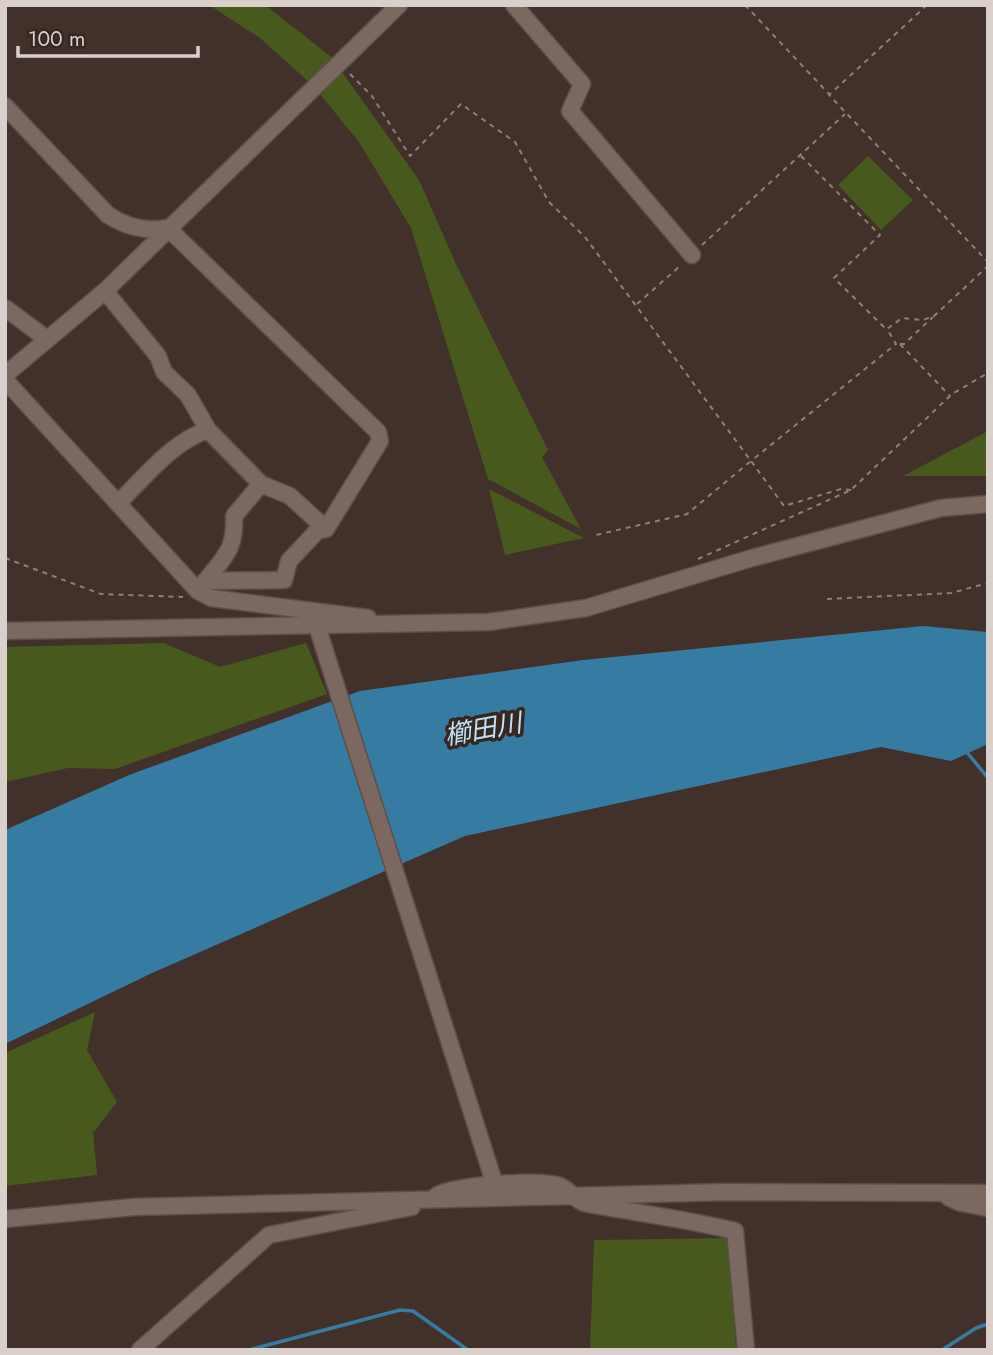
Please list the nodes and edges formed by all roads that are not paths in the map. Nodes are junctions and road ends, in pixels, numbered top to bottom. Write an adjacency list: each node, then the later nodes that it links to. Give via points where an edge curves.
1 (399, 5): 4 (street)
2 (513, 5): 5 (street, via 582,84 570,111)
3 (5, 106): 4 (street, via 108,215 120,223 153,231)
4 (166, 228): 6 (street); 14 (street, via 378,432 380,441)
5 (692, 255)
6 (105, 291): 8 (street); 10 (street, via 158,356 164,372 188,396)
7 (5, 308): 8 (street)
8 (47, 339): 9 (street)
9 (5, 377): 12 (street)
10 (208, 430): 11 (street); 12 (street, via 177,447)
11 (261, 484): 14 (street, via 290,496); 15 (street, via 234,516 231,547)
12 (119, 502): 15 (street)
13 (988, 504): 16 (street, via 941,508 586,608 489,622)
14 (326, 529): 15 (street, via 318,530 289,561 284,580)
15 (197, 590): 16 (street, via 211,598 365,616)
16 (384, 625): 18 (street)
17 (5, 631): 18 (street)
18 (319, 632): 19 (street)
19 (494, 1182): 22 (street, via 560,1186); 23 (street, via 444,1190)
20 (944, 1193): 21 (street); 22 (street); 24 (street, via 961,1203)
21 (988, 1193)
22 (571, 1195): 23 (street); 27 (street, via 584,1204 736,1231)
23 (428, 1200): 25 (street, via 134,1207); 26 (street, via 401,1212 269,1235)
24 (988, 1208)
25 (5, 1219)
26 (139, 1350)
27 (746, 1350)

